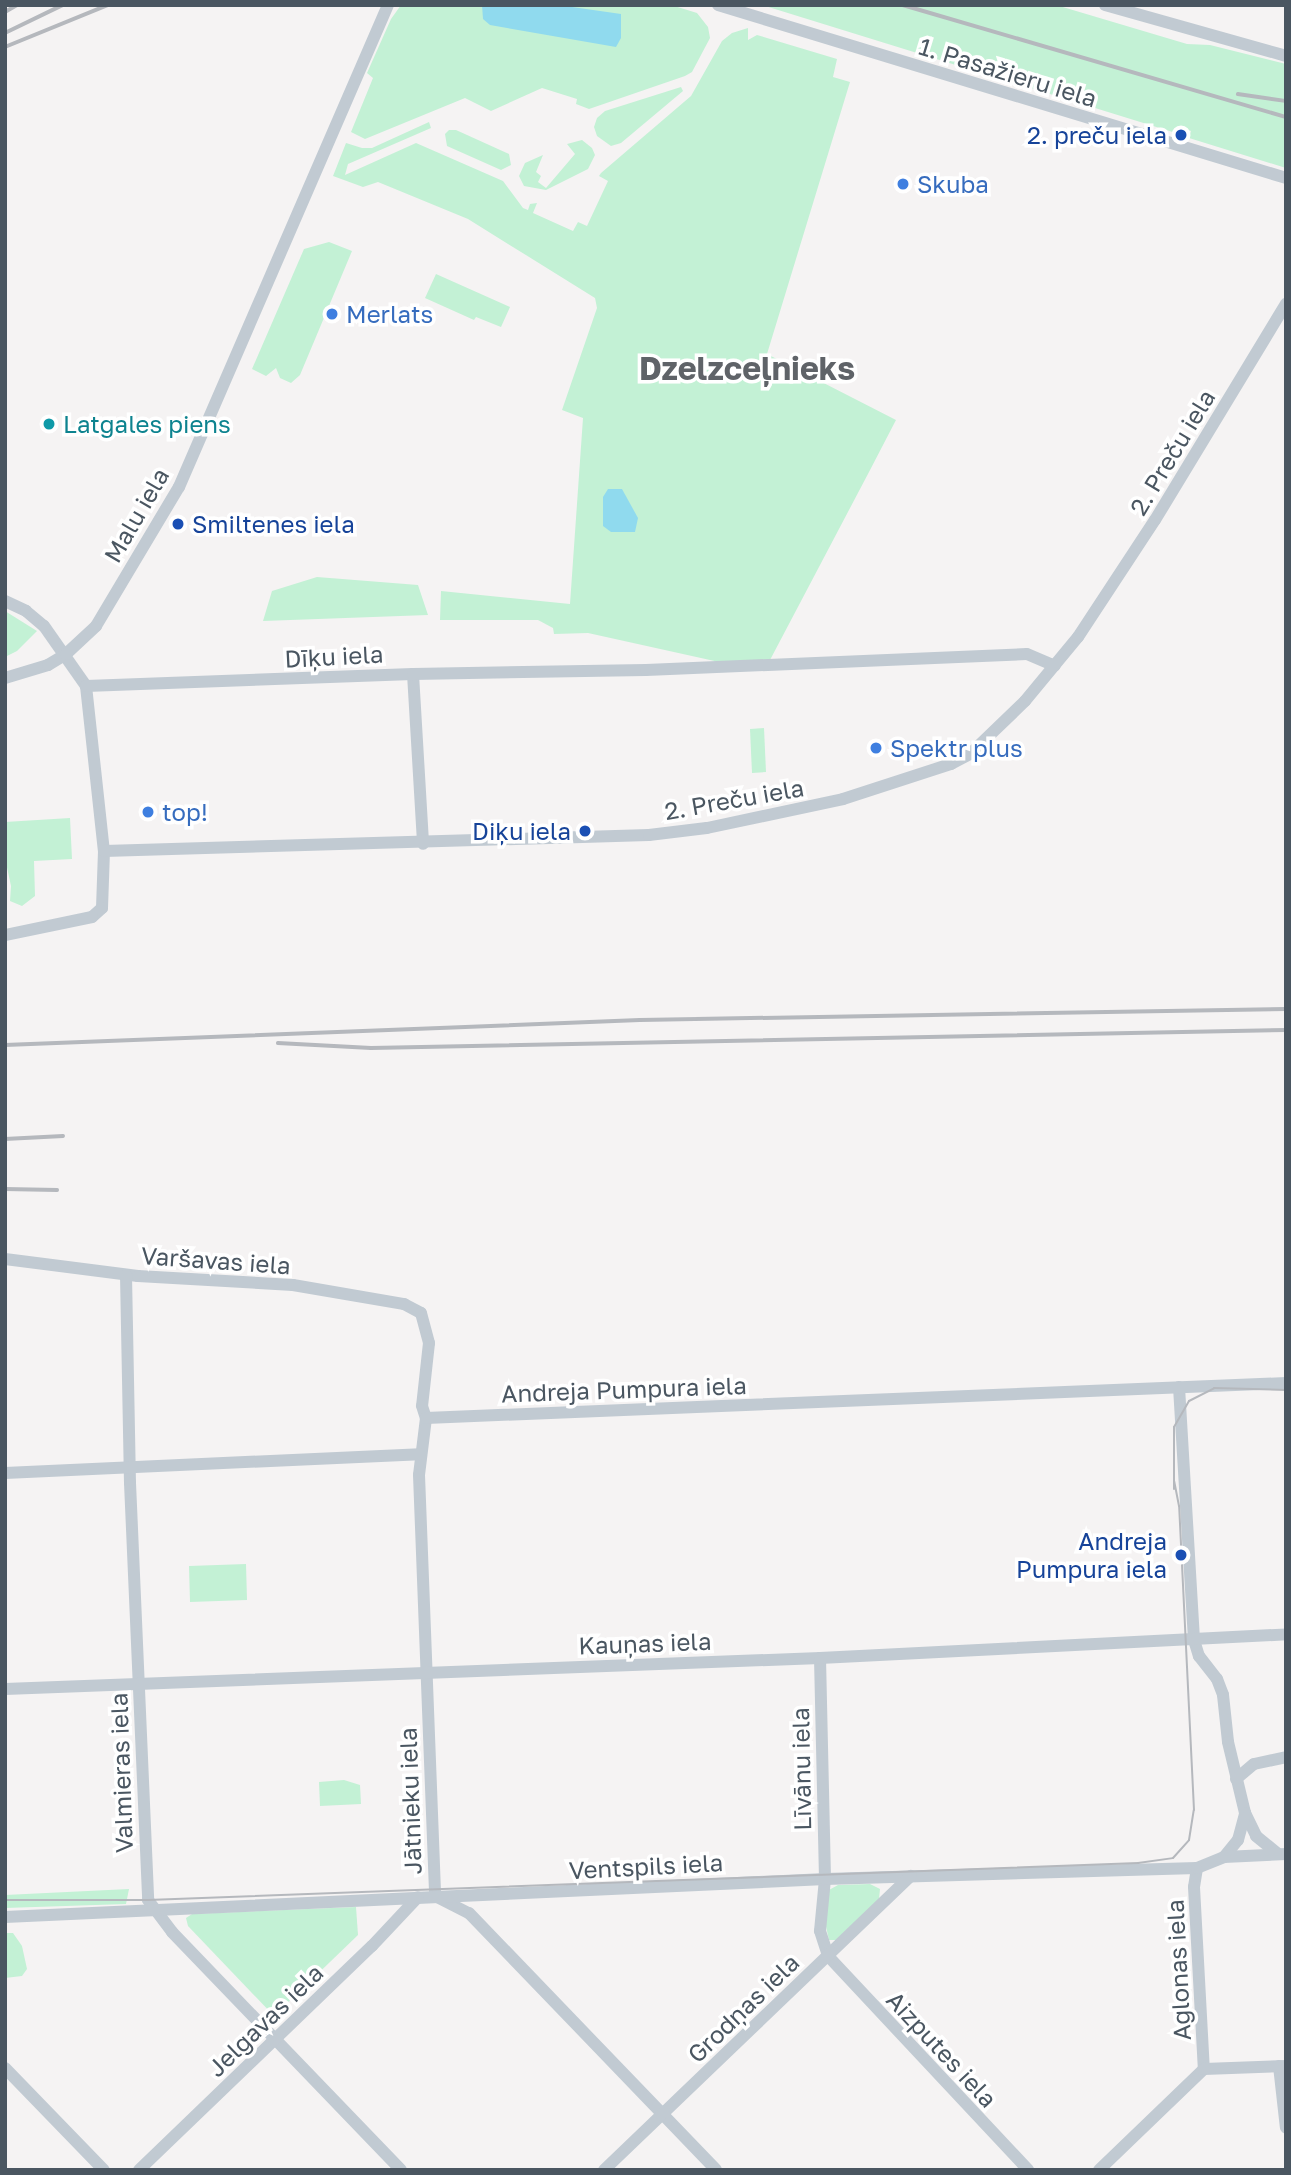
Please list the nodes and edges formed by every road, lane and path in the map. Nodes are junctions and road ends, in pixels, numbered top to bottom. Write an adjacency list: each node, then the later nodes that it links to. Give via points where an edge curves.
1 (388, 5): 8 (street, Malu iela, via 179,487 96,626)
2 (718, 5): 5 (street, 1. Pasažieru iela)
3 (1105, 5): 4 (street)
4 (1286, 56)
5 (1286, 178)
6 (1286, 304): 9 (street, 2. Preču iela, via 1155,520)
7 (5, 600): 8 (street, via 44,626)
8 (66, 654): 11 (street, via 48,665); 12 (street)
9 (1055, 666): 10 (street, via 1027,654 646,670); 13 (street, 2. Preču iela, via 970,754 876,790 706,828 649,835)
10 (413, 674): 12 (street, Dīķu iela); 13 (street, Dīķu iela)
11 (5, 678)
12 (86, 686): 14 (street)
13 (423, 844): 14 (street, 2. Preču iela)
14 (104, 851): 15 (street, via 103,908 92,916)
15 (5, 935)
16 (5, 1259): 17 (street, Varšavas iela)
17 (126, 1275): 18 (street, Varšavas iela, via 293,1285 404,1304); 23 (street, Valmieras iela)
18 (421, 1312): 21 (street, Jātnieku iela, via 429,1343 422,1406)
19 (1286, 1382): 20 (street, Andreja Pumpura iela)
20 (1180, 1387): 21 (street, Andreja Pumpura iela); 26 (street)
21 (426, 1418): 22 (street, Jātnieku iela)
22 (420, 1454): 23 (street); 28 (street, Jātnieku iela)
23 (130, 1468): 24 (street); 29 (street, Valmieras iela)
24 (5, 1473)
25 (1286, 1634): 26 (street, Kauņas iela)
26 (1194, 1640): 27 (street, Kauņas iela); 32 (street, via 1223,1695)
27 (820, 1658): 28 (street, Kauņas iela); 38 (street, Līvānu iela)
28 (426, 1671): 29 (street, Kauņas iela); 39 (street, Jātnieku iela)
29 (139, 1683): 30 (street, Kauņas iela); 41 (street, Valmieras iela, via 146,1886)
30 (5, 1689)
31 (1286, 1757): 32 (street, via 1254,1764)
32 (1236, 1779): 33 (street)
33 (1245, 1813): 34 (street, via 1256,1836); 35 (street, via 1237,1840)
34 (1282, 1854): 35 (street, Ventspils iela)
35 (1224, 1857): 36 (street, Ventspils iela)
36 (1197, 1868): 37 (street, Ventspils iela); 47 (street, Aglonas iela, via 1194,1887)
37 (911, 1876): 38 (street, Ventspils iela); 43 (street, Grodņas iela)
38 (825, 1879): 39 (street, Ventspils iela); 43 (street, Līvānu iela, via 820,1931)
39 (435, 1896): 40 (street, Ventspils iela); 48 (street, Jātnieku iela, via 469,1913)
40 (418, 1897): 41 (street, Ventspils iela); 44 (street, Jelgavas iela)
41 (155, 1910): 42 (street, Ventspils iela); 44 (street, Valmieras iela)
42 (5, 1917)
43 (828, 1956): 48 (street, Grodņas iela); 55 (street, Aizputes iela)
44 (275, 2039): 51 (street, Jelgavas iela); 52 (street, Valmieras iela)
45 (1283, 2066): 47 (street); 49 (street)
46 (5, 2068): 50 (street)
47 (1204, 2068): 56 (street)
48 (663, 2115): 53 (street, Grodņas iela); 54 (street, Jātnieku iela)
49 (1286, 2128)
50 (104, 2170)
51 (139, 2170)
52 (401, 2170)
53 (604, 2170)
54 (716, 2170)
55 (1028, 2170)
56 (1099, 2170)

